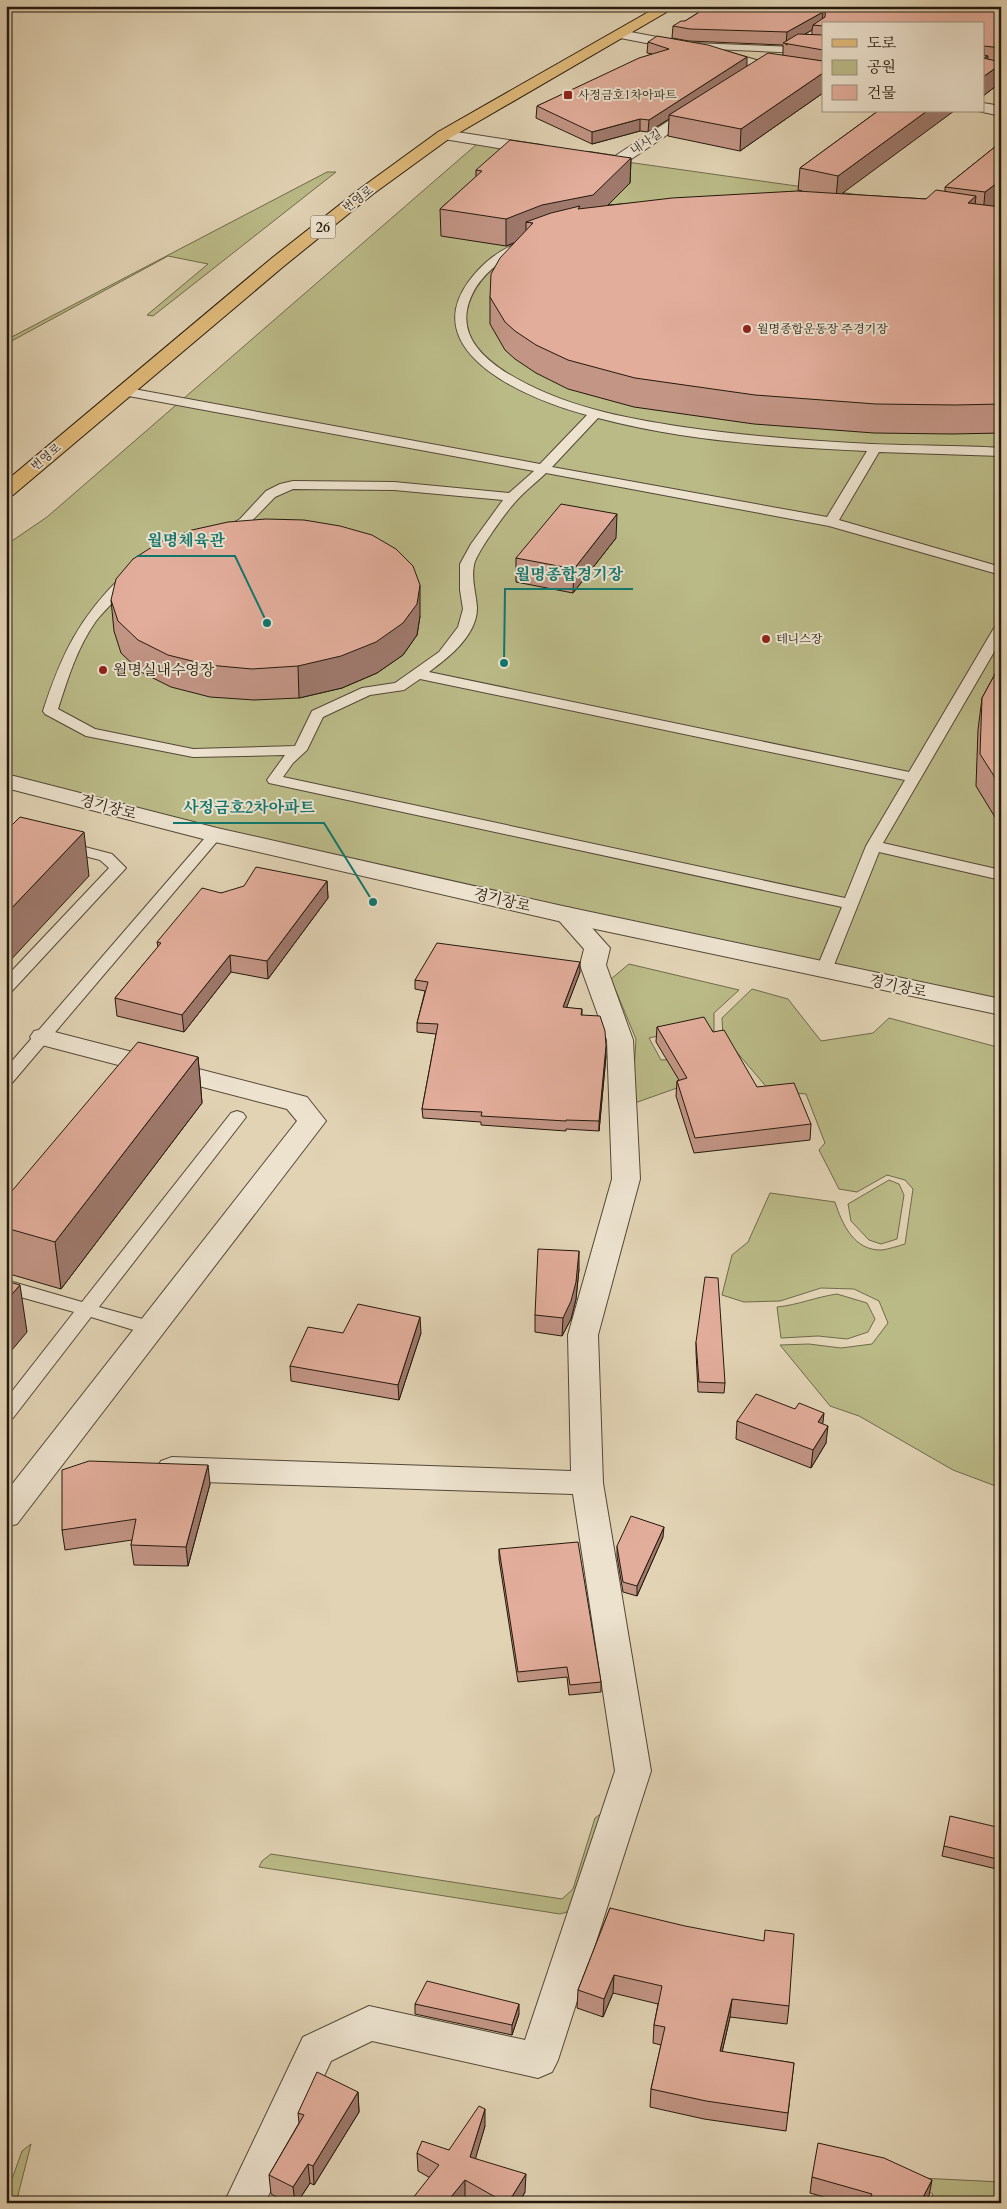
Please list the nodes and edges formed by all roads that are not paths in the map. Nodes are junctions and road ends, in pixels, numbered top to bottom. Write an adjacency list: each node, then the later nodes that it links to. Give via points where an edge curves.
1 (670, 6): 2 (main road, 번영로 / 26)
2 (620, 34): 4 (street); 13 (main road, 번영로 / 26)
3 (815, 35): 5 (street)
4 (686, 46): 5 (lane); 7 (street)
5 (792, 50): 6 (lane); 7 (street)
6 (822, 51)
7 (765, 67): 8 (street); 9 (street)
8 (749, 77)
9 (822, 77)
10 (708, 102): 13 (street, 내사길, via 618,161)
11 (984, 108): 12 (street)
12 (1001, 111)
13 (444, 135): 15 (main road, 번영로 / 26, via 293,250)
14 (530, 242): 16 (lane, via 494,262 468,290 460,323 464,338 488,366 514,384)
15 (123, 391): 19 (lane); 20 (main road, 번영로 / 26)
16 (594, 415): 17 (lane, via 707,434); 19 (lane)
17 (875, 448): 18 (lane, via 964,448); 22 (lane)
18 (1001, 452)
19 (543, 469): 21 (lane); 22 (lane)
20 (6, 491)
21 (512, 497): 23 (lane, via 439,488 344,484 285,486 262,502 238,527); 27 (lane, via 467,564 470,610 465,628 444,655)
22 (831, 522): 25 (lane)
23 (209, 538)
24 (140, 566): 28 (lane, via 84,628 65,665 50,711 91,733 193,752)
25 (1001, 570)
26 (1001, 628): 29 (lane)
27 (416, 674): 28 (lane, via 400,687 367,691 317,714); 29 (lane)
28 (300, 750): 35 (lane, via 288,760 274,780)
29 (915, 778): 33 (lane)
30 (6, 781): 31 (street, 경기장로)
31 (215, 835): 36 (street, 경기장로); 40 (lane)
32 (48, 843): 38 (lane, via 106,857 118,868)
33 (874, 846): 34 (lane); 35 (lane)
34 (1001, 875)
35 (851, 904): 37 (lane)
36 (568, 915): 37 (street, 경기장로); 50 (street, via 597,948 593,965 620,1040 626,1179 583,1335)
37 (824, 970): 39 (street, 경기장로)
38 (6, 988)
39 (1001, 1007)
40 (43, 1037): 41 (lane); 45 (street, via 297,1103 312,1121)
41 (8, 1076)
42 (237, 1118): 44 (lane)
43 (6, 1286): 44 (lane)
44 (87, 1310): 45 (lane); 46 (lane)
45 (150, 1328): 47 (street)
46 (6, 1413)
47 (45, 1465): 48 (street); 51 (street)
48 (84, 1466)
49 (144, 1468): 50 (street)
50 (586, 1482): 52 (street, via 633,1771 538,2060 368,2023 318,2049)
51 (6, 1515)
52 (244, 2203)

